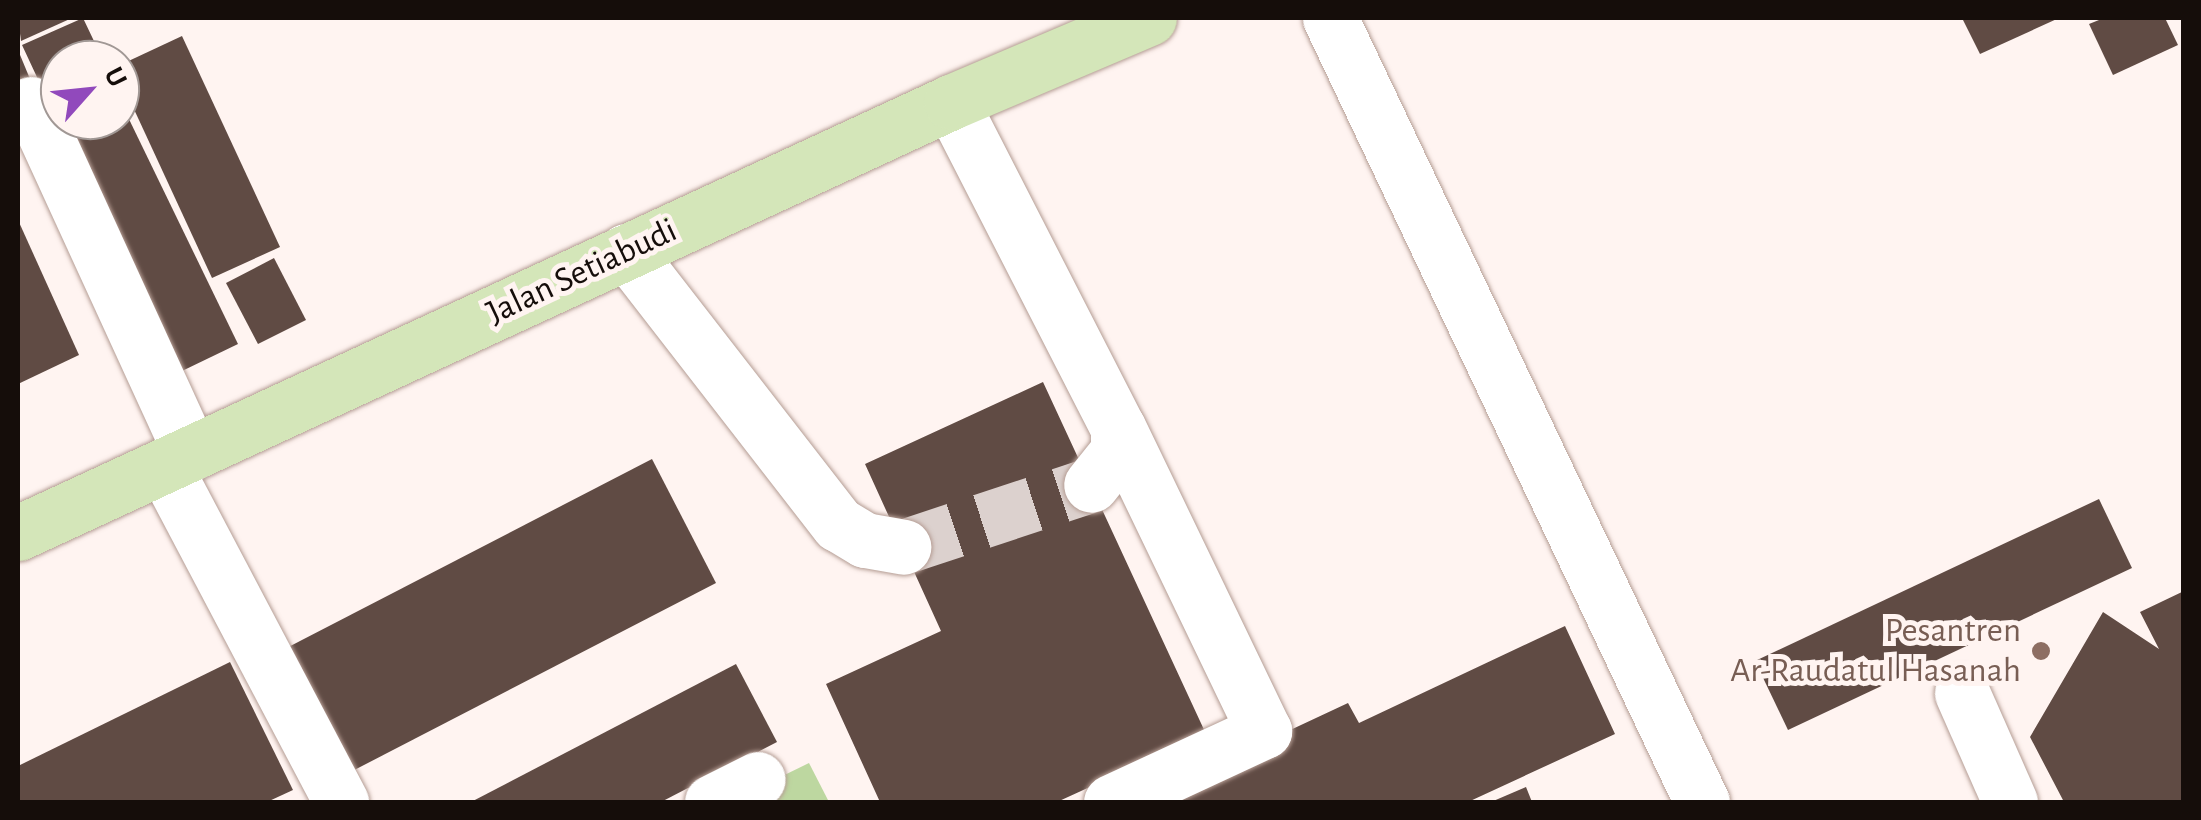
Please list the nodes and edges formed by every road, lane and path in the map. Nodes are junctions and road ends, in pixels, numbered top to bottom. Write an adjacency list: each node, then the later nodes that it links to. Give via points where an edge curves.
1 (1149, 18): 3 (main road, Jalan Setiabudi)
2 (1330, 18): 14 (lane)
3 (950, 102): 5 (main road, Jalan Setiabudi); 6 (lane)
4 (31, 104): 7 (lane)
5 (626, 251): 7 (main road, Jalan Setiabudi); 10 (lane, via 816,500 865,540)
6 (1118, 428): 8 (lane, via 1118,451); 13 (lane, via 1264,731)
7 (177, 460): 9 (main road, Jalan Setiabudi); 12 (lane)
8 (1091, 485)
9 (18, 534)
10 (903, 547)
11 (1962, 693): 15 (lane)
12 (341, 802)
13 (1110, 802)
14 (1702, 802)
15 (2010, 802)

